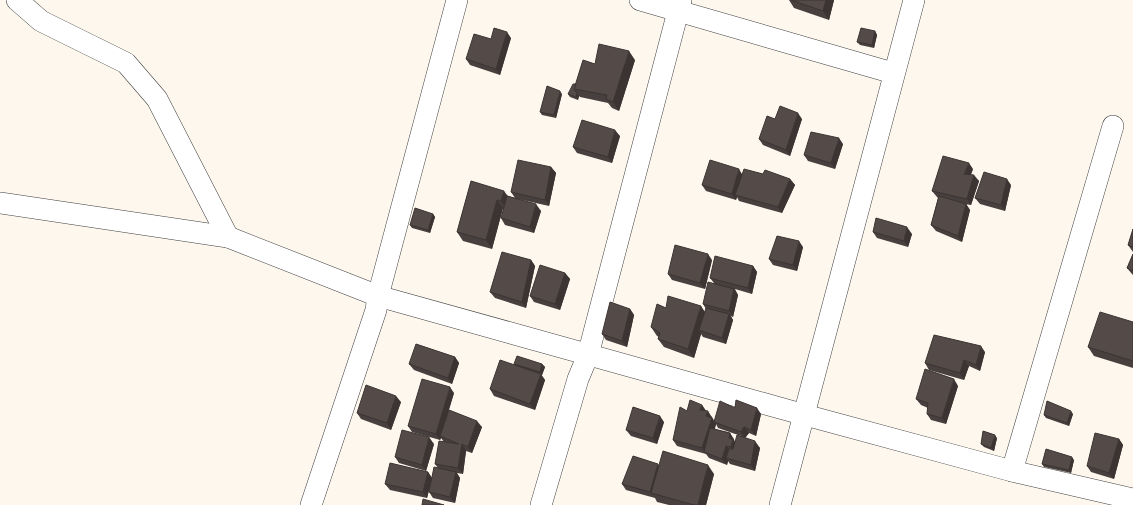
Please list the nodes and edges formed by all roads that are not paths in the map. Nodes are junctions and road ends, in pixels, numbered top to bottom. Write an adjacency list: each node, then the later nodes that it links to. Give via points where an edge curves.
1 (17, 0): 9 (street, via 41,21 126,63 157,98)
2 (457, 0): 10 (street)
3 (640, 0): 5 (street)
4 (914, 0): 6 (street)
5 (679, 5): 6 (street); 11 (street)
6 (893, 73): 12 (street)
7 (1113, 126): 13 (street)
8 (0, 203): 9 (street)
9 (228, 237): 10 (street)
10 (378, 296): 11 (street); 15 (street, via 376,310)
11 (588, 355): 12 (street); 16 (street, via 578,379)
12 (805, 415): 13 (street); 17 (street)
13 (1012, 471): 14 (street)
14 (1133, 499)
15 (311, 505)
16 (541, 505)
17 (780, 505)

